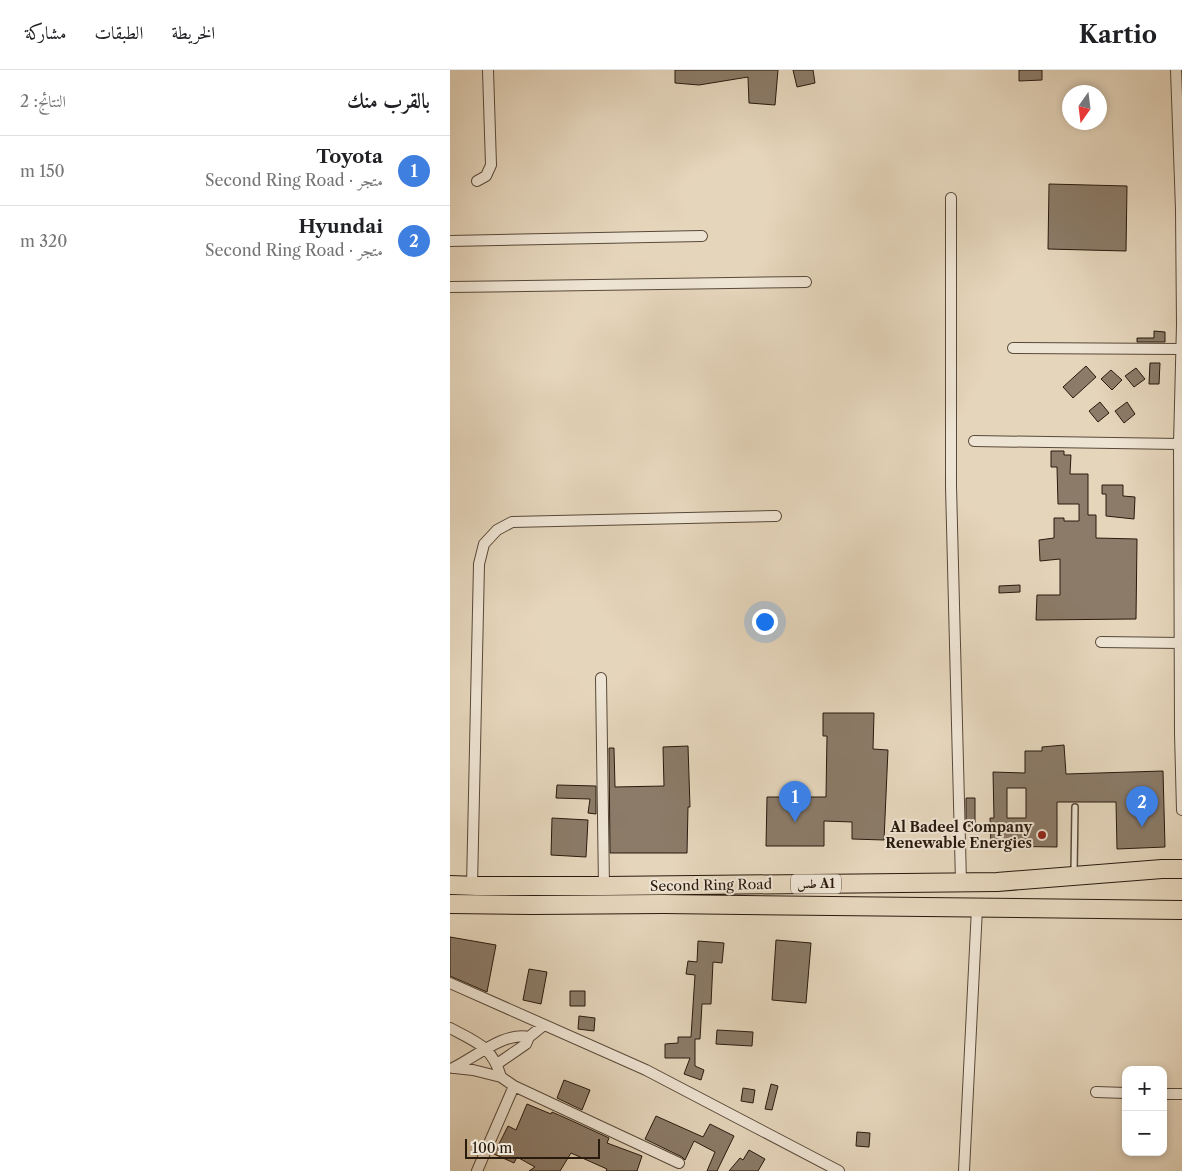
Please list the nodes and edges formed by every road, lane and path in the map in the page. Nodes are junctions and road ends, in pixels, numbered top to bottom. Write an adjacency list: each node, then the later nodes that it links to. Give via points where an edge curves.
1 (488, 70): 3 (street, via 491,165 486,176)
2 (1178, 75): 10 (street)
3 (477, 181)
4 (951, 198): 22 (street, via 951,486)
5 (702, 236): 6 (street)
6 (450, 241)
7 (806, 282): 8 (street)
8 (450, 287)
9 (1013, 348): 10 (street)
10 (1181, 348): 12 (street)
11 (974, 441): 12 (street)
12 (1179, 444): 15 (street)
13 (776, 516): 25 (street, via 512,522 497,530 484,544 479,564)
14 (1101, 642): 15 (street)
15 (1180, 644): 18 (street)
16 (601, 678): 26 (street)
17 (1075, 807): 20 (lane)
18 (1182, 810)
19 (1182, 869): 20 (highway, Second Ring Road / طس A1)
20 (1074, 876): 23 (highway, Second Ring Road / طس A1)
21 (1182, 880): 23 (highway)
22 (961, 882): 23 (highway, Second Ring Road / طس A1); 26 (highway, Second Ring Road / طس A1)
23 (996, 882)
24 (450, 885): 25 (highway, Second Ring Road / طس A1)
25 (472, 886): 26 (highway, Second Ring Road / طس A1)
26 (604, 886)
27 (1182, 901): 30 (highway)
28 (450, 904): 29 (highway, Second Ring Road / طس A1)
29 (978, 908): 30 (highway, Second Ring Road / طس A1); 48 (street)
30 (1089, 909): 31 (highway, Second Ring Road / طس A1)
31 (1182, 910)
32 (450, 984): 33 (street)
33 (544, 1025): 35 (street); 47 (street, via 646,1070)
34 (450, 1028): 36 (street)
35 (529, 1037): 36 (street, via 511,1038); 37 (street, via 526,1044)
36 (486, 1048): 37 (street); 38 (street)
37 (497, 1064): 39 (street)
38 (452, 1069): 39 (street)
39 (501, 1077): 40 (street)
40 (514, 1086): 45 (street); 46 (street)
41 (1096, 1092): 42 (street)
42 (1122, 1092)
43 (1167, 1094): 44 (street)
44 (1182, 1094)
45 (679, 1163)
46 (477, 1171)
47 (839, 1171)
48 (964, 1171)

